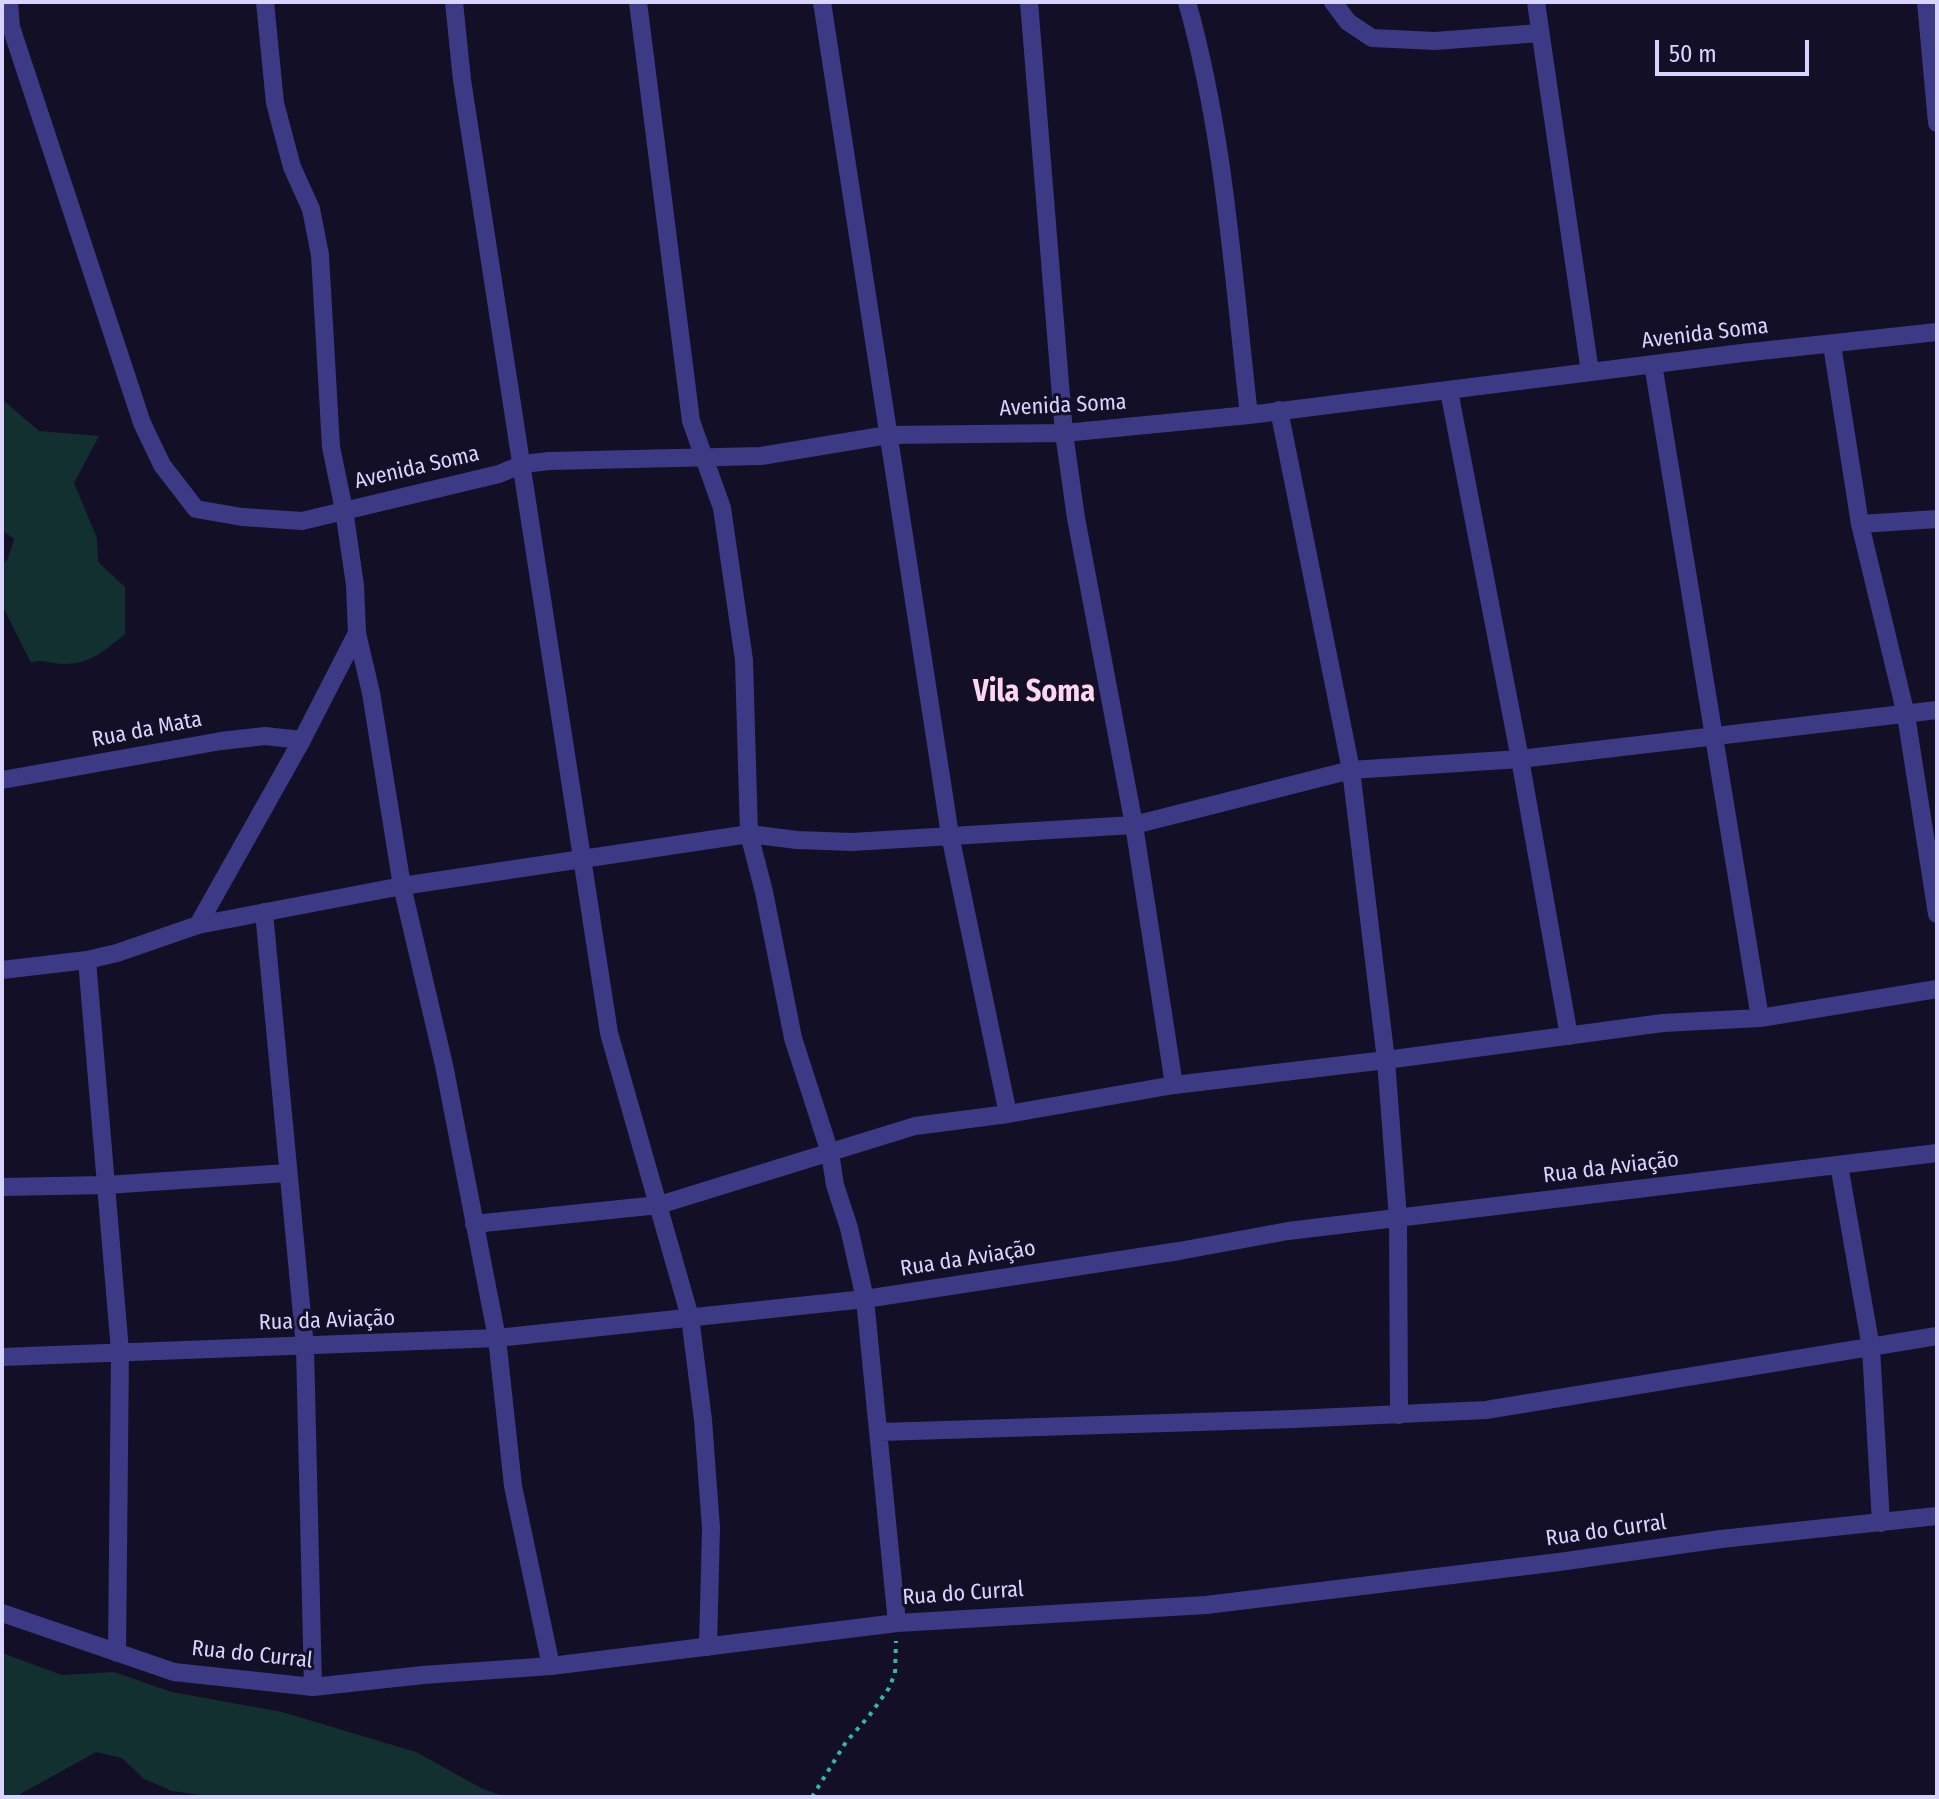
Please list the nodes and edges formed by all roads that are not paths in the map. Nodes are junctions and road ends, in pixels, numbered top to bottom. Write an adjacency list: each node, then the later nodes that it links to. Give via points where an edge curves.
1 (9, 2): 24 (street, Avenida Soma, via 11,27 142,423 162,465 196,509 302,521)
2 (265, 2): 24 (street, via 275,103 292,167 311,209 320,255 331,447)
3 (454, 2): 23 (street)
4 (638, 2): 22 (street, via 691,421)
5 (822, 2): 21 (street)
6 (1029, 2): 20 (street)
7 (1187, 2): 19 (street, via 1216,135)
8 (1333, 2): 11 (street, via 1348,22 1372,38 1435,41)
9 (1536, 2): 11 (street)
10 (1926, 2): 12 (street)
11 (1540, 33): 16 (street)
12 (1937, 123)
13 (1937, 332): 14 (street, Avenida Soma)
14 (1832, 345): 15 (street, Avenida Soma); 26 (street)
15 (1653, 364): 16 (street, Avenida Soma); 30 (street)
16 (1590, 372): 17 (street, Avenida Soma)
17 (1449, 391): 18 (street, Avenida Soma); 32 (street)
18 (1279, 410): 19 (street, Avenida Soma); 33 (street)
19 (1249, 415): 20 (street, Avenida Soma)
20 (1064, 433): 21 (street, Avenida Soma); 35 (street)
21 (888, 435): 22 (street, Avenida Soma, via 761,456); 37 (street)
22 (703, 457): 23 (street, Avenida Soma); 36 (street, via 722,508 744,660)
23 (523, 464): 24 (street, Avenida Soma); 38 (street)
24 (344, 510): 27 (street)
25 (1937, 519): 26 (street)
26 (1860, 524): 29 (street)
27 (357, 633): 31 (street); 39 (street)
28 (1937, 710): 29 (street)
29 (1906, 715): 30 (street); 41 (street)
30 (1714, 737): 32 (street); 46 (street)
31 (302, 740): 34 (street, Rua da Mata, via 265,736 221,741); 42 (street)
32 (1520, 759): 33 (street); 47 (street)
33 (1351, 770): 35 (street); 48 (street)
34 (2, 780)
35 (1134, 825): 37 (street); 49 (street)
36 (749, 834): 37 (street, via 852,842); 38 (street); 51 (street, via 793,1038)
37 (950, 835): 50 (street)
38 (582, 860): 39 (street); 57 (street, via 609,1033)
39 (402, 886): 40 (street); 59 (street)
40 (264, 912): 42 (street); 54 (street)
41 (1937, 914)
42 (198, 925): 43 (street)
43 (87, 960): 44 (street); 55 (street)
44 (2, 970)
45 (1937, 989): 46 (street)
46 (1760, 1018): 47 (street, via 1663,1023)
47 (1569, 1036): 48 (street)
48 (1386, 1060): 49 (street); 58 (street)
49 (1174, 1085): 50 (street)
50 (1008, 1114): 51 (street, via 915,1126)
51 (830, 1153): 57 (street); 60 (street)
52 (1937, 1153): 53 (street, Rua da Aviação)
53 (1839, 1165): 58 (street, Rua da Aviação); 65 (street)
54 (287, 1173): 55 (street); 64 (street)
55 (106, 1185): 56 (street); 66 (street)
56 (2, 1187)
57 (659, 1205): 59 (street); 61 (street)
58 (1398, 1218): 60 (street, Rua da Aviação); 68 (street)
59 (474, 1224): 63 (street)
60 (865, 1299): 61 (street, Rua da Aviação); 69 (street)
61 (690, 1317): 63 (street, Rua da Aviação); 74 (street, via 711,1528)
62 (1937, 1336): 65 (street)
63 (497, 1338): 64 (street, Rua da Aviação); 76 (street, via 513,1486)
64 (305, 1347): 66 (street, Rua da Aviação); 77 (street)
65 (1871, 1348): 68 (street, via 1486,1410); 71 (street)
66 (120, 1351): 67 (street, Rua da Aviação); 75 (street)
67 (2, 1357)
68 (1399, 1415): 69 (street)
69 (880, 1432): 73 (street)
70 (1937, 1516): 71 (street, Rua do Curral)
71 (1881, 1523): 73 (street, Rua do Curral, via 1206,1605)
72 (2, 1613): 75 (street, Rua do Curral)
73 (897, 1623): 74 (street, Rua do Curral)
74 (708, 1647): 76 (street, Rua do Curral)
75 (117, 1653): 77 (street, Rua do Curral, via 174,1672)
76 (551, 1666): 77 (street, Rua do Curral)
77 (313, 1687)

